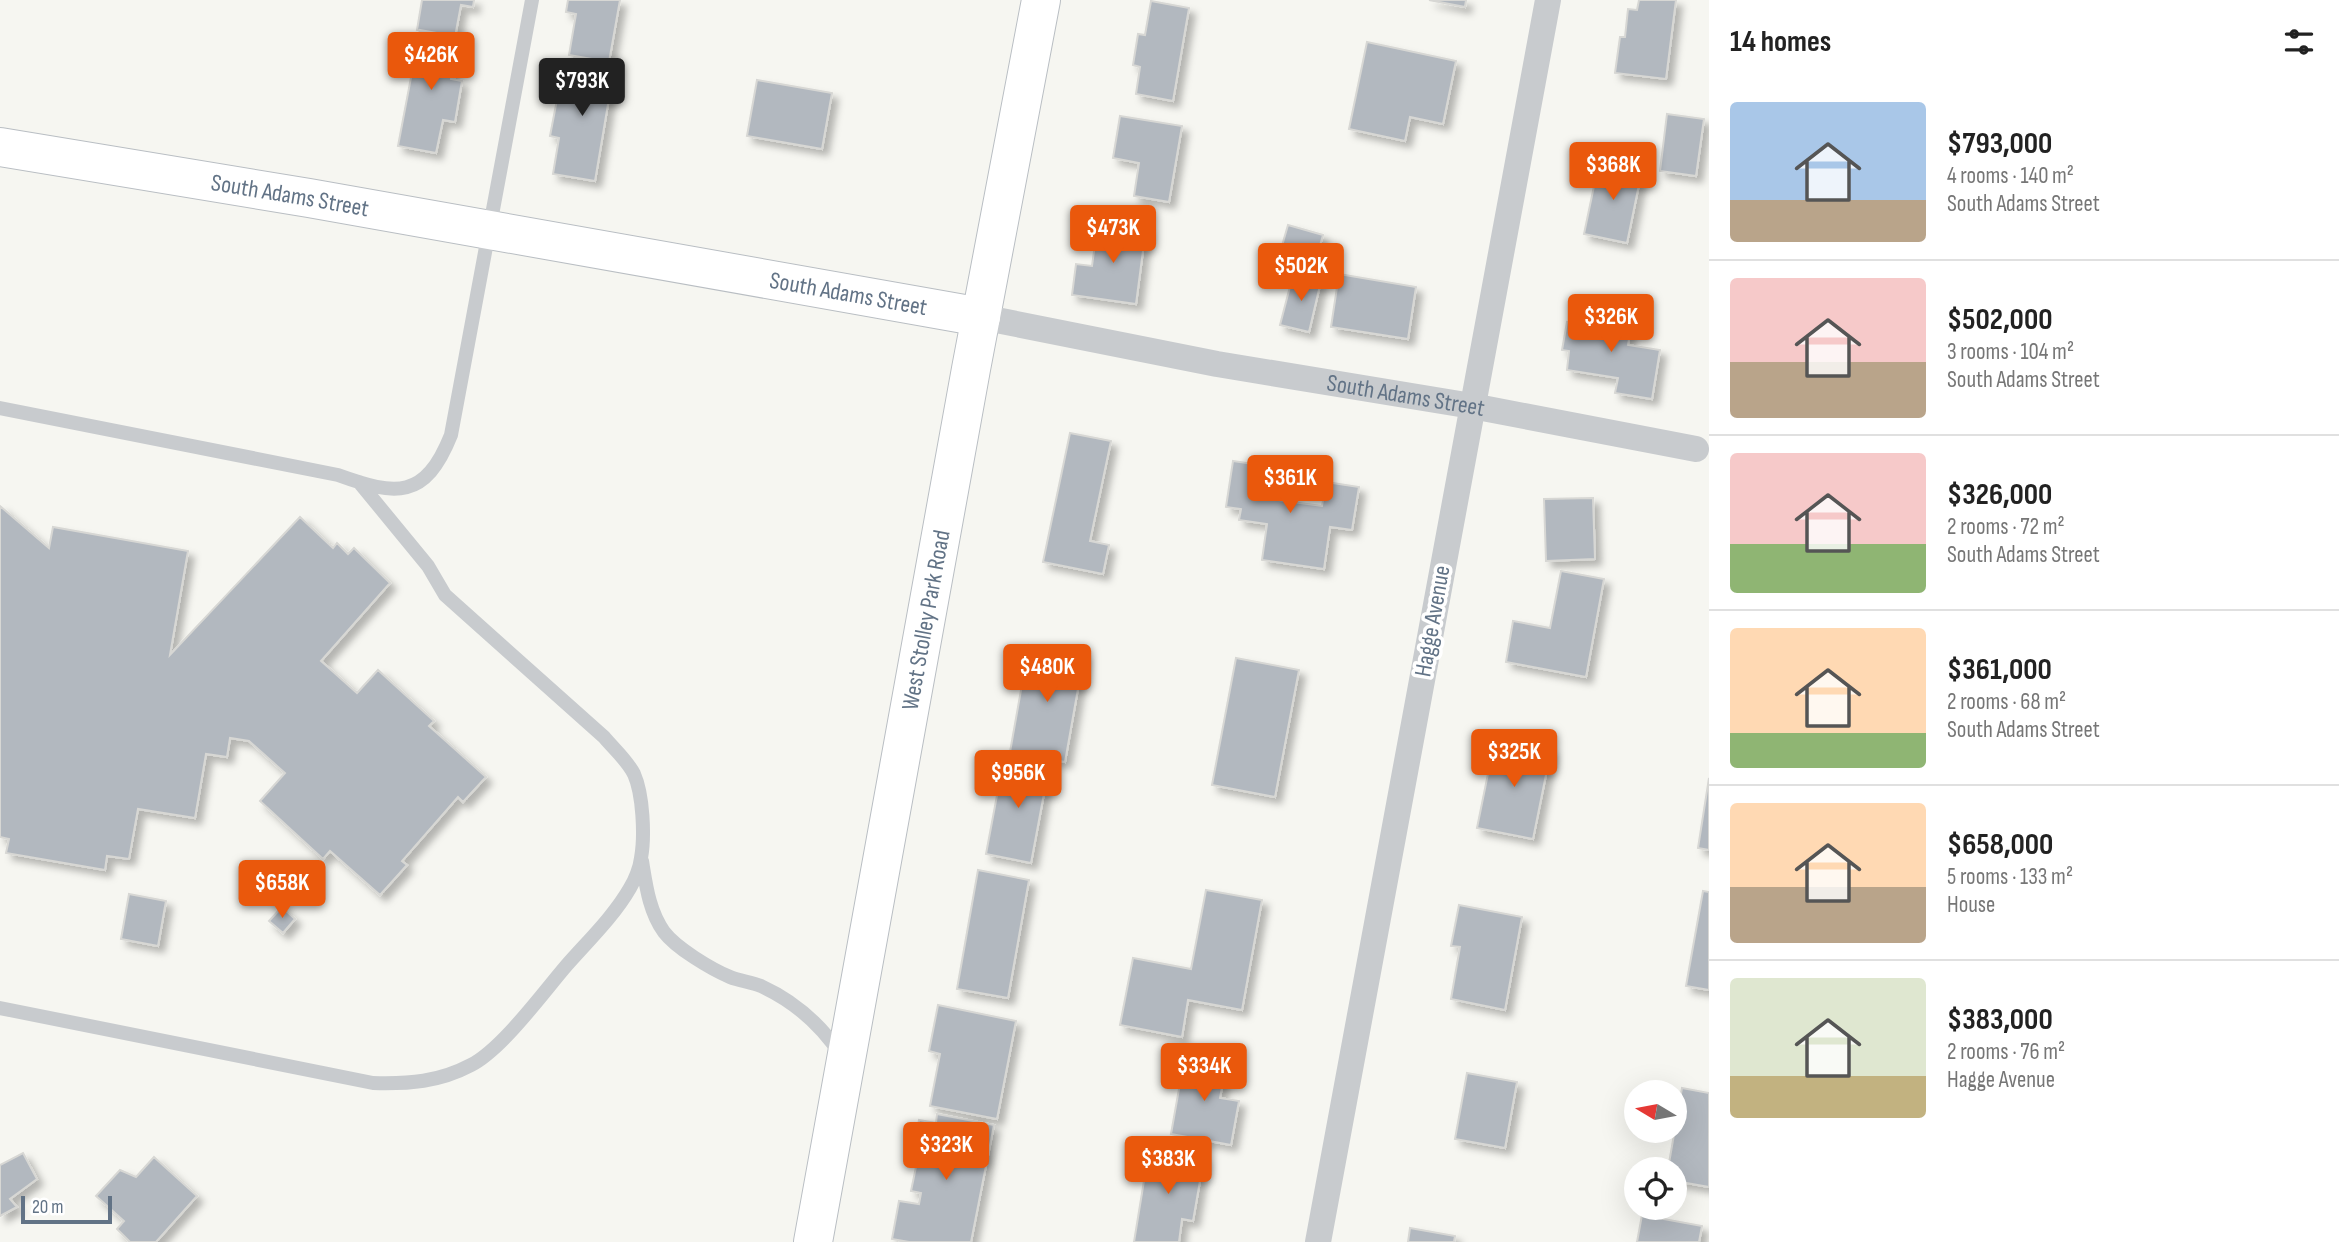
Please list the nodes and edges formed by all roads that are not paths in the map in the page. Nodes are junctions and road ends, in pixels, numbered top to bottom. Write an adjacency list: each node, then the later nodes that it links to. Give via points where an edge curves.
1 (532, 0): 5 (lane)
2 (1041, 0): 6 (main road, West Stolley Park Road)
3 (1548, 0): 7 (street, Hagge Avenue)
4 (0, 147): 5 (main road, South Adams Street)
5 (490, 229): 6 (main road, South Adams Street); 10 (lane, via 452,435 444,453 414,485 382,489)
6 (981, 317): 7 (street, South Adams Street, via 1217,364); 13 (main road, West Stolley Park Road)
7 (1472, 406): 9 (street, South Adams Street); 15 (street, Hagge Avenue)
8 (0, 408): 10 (lane)
9 (1705, 451)
10 (359, 482): 11 (lane, via 428,566 445,595 624,760 635,776 640,799)
11 (641, 860): 12 (lane, via 630,888 604,923 499,1044 473,1064 442,1077 407,1084 373,1083); 13 (lane, via 649,901 665,933 689,954 793,1004 825,1031)
12 (0, 1008)
13 (846, 1060): 14 (main road, West Stolley Park Road)
14 (813, 1242)
15 (1318, 1242)

